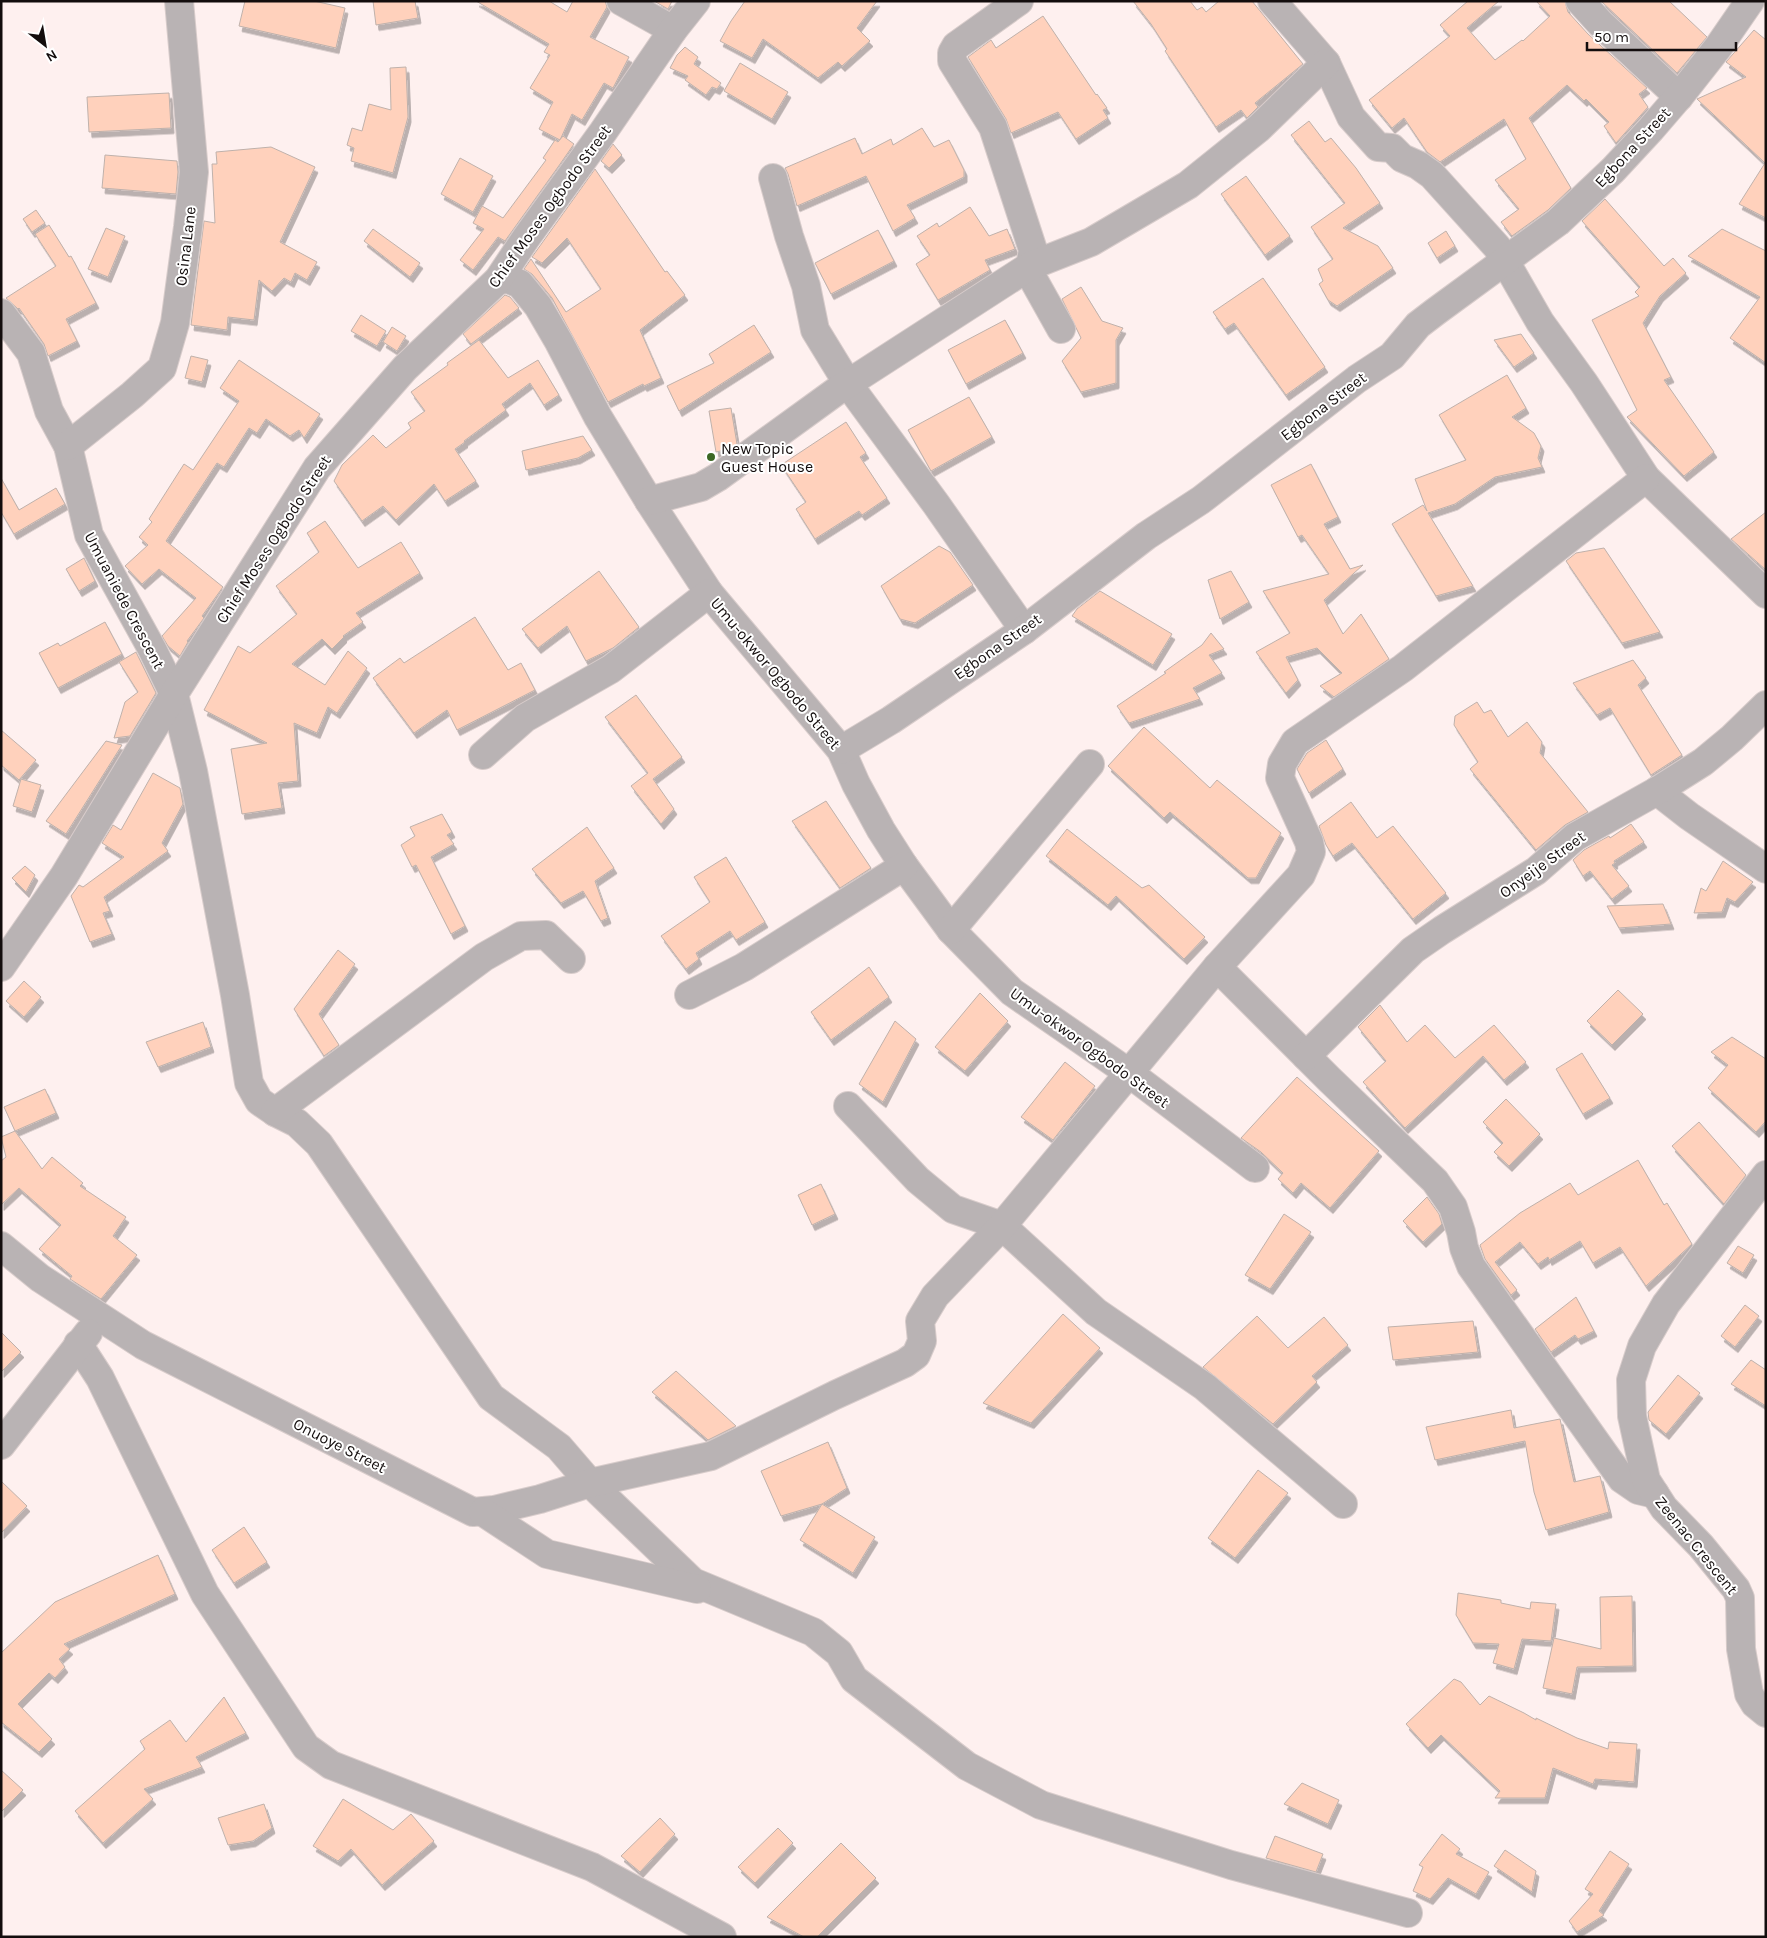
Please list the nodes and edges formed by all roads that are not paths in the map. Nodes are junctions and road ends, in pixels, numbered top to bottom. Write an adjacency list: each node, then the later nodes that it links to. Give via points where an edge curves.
1 (179, 1): 18 (street, Osina Lane, via 194,172 175,323 162,368)
2 (621, 1): 8 (street)
3 (696, 1): 8 (street, Chief Moses Ogbodo Street)
4 (1019, 1): 13 (street, via 956,46 952,61 993,127 1033,250)
5 (1272, 1): 9 (street)
6 (1580, 1): 10 (street)
7 (1750, 1): 10 (street, Egbona Street)
8 (673, 30): 14 (street, Chief Moses Ogbodo Street)
9 (1326, 63): 12 (street, via 1352,117 1378,147 1392,148 1402,158 1432,175); 13 (street, via 1259,128 1188,185 1091,242)
10 (1679, 97): 12 (street, Egbona Street, via 1614,170 1558,222)
11 (774, 178): 17 (street, via 806,286 815,330)
12 (1507, 261): 19 (street, via 1540,322); 23 (street, Egbona Street, via 1480,277 1418,325 1392,356 1357,379 1201,500 1146,536)
13 (1030, 266): 16 (street, via 1033,279); 17 (street)
14 (498, 280): 20 (street, Umu-okwor Ogbodo Street, via 508,279 520,284 538,306 598,417); 24 (street, Chief Moses Ogbodo Street, via 405,368 317,468)
15 (1, 313): 18 (street, Umuaniede Crescent, via 31,353 49,411)
16 (1061, 328)
17 (848, 384): 20 (street, via 701,487); 23 (street)
18 (68, 446): 24 (street, Umuaniede Crescent, via 89,535)
19 (1646, 478): 22 (street); 35 (street, Onuoye Street, via 1403,668 1295,742 1282,764 1280,778 1311,852 1301,875)
20 (649, 501): 21 (street, Umu-okwor Ogbodo Street)
21 (709, 593): 26 (street, Umu-okwor Ogbodo Street); 27 (street, via 612,669 525,718)
22 (1766, 594)
23 (1024, 630): 26 (street, Egbona Street, via 892,720)
24 (174, 694): 34 (street, Chief Moses Ogbodo Street, via 64,876); 40 (street, Umuaniede Crescent, via 195,781 236,995 249,1083 259,1101)
25 (1766, 705): 29 (street, Onyeije Street, via 1717,751)
26 (841, 750): 30 (street, Umu-okwor Ogbodo Street, via 856,784)
27 (483, 755)
28 (1090, 764): 32 (street)
29 (1657, 791): 31 (street); 37 (street, Onyeije Street, via 1575,837 1536,871 1413,950)
30 (904, 866): 32 (street, Umu-okwor Ogbodo Street); 36 (street, via 744,967)
31 (1766, 869)
32 (951, 930): 38 (street, Umu-okwor Ogbodo Street, via 1012,992)
33 (571, 959): 40 (street, via 546,935 521,936 484,957)
34 (1, 967)
35 (1217, 967): 37 (street); 38 (street, Onuoye Street)
36 (689, 995)
37 (1306, 1056): 49 (street, via 1435,1181 1453,1207 1471,1266 1588,1433 1622,1479 1638,1490)
38 (1129, 1073): 41 (street, Umu-okwor Ogbodo Street); 43 (street, Onuoye Street)
39 (848, 1106): 43 (street, via 918,1180 953,1209)
40 (275, 1112): 48 (street, Umuaniede Crescent, via 297,1123 319,1144 491,1397 559,1447)
41 (1255, 1168)
42 (1766, 1175): 49 (street, Zeenac Crescent, via 1666,1304 1642,1346 1631,1380 1632,1416 1646,1480)
43 (1002, 1226): 48 (street, Onuoye Street, via 935,1296 920,1321 922,1341 916,1355 905,1364 711,1456); 50 (street, via 1096,1312 1205,1387)
44 (1, 1246): 45 (street, via 40,1278)
45 (101, 1319): 46 (street); 51 (street, Onuoye Street, via 143,1345 273,1411 473,1512)
46 (78, 1344): 47 (street); 55 (street, via 100,1378 205,1594 306,1747 331,1765 592,1867)
47 (1, 1444)
48 (590, 1483): 51 (street, Onuoye Street); 52 (street, Umuaniede Crescent, via 692,1582)
49 (1655, 1494): 53 (street, Zeenac Crescent, via 1736,1589 1740,1598 1740,1650 1750,1694 1755,1704)
50 (1343, 1504)
51 (483, 1512): 52 (street, via 547,1554)
52 (731, 1597): 54 (street, via 813,1632 839,1653 854,1679 966,1766 1041,1805 1231,1865)
53 (1766, 1713)
54 (1408, 1913)
55 (722, 1937)

